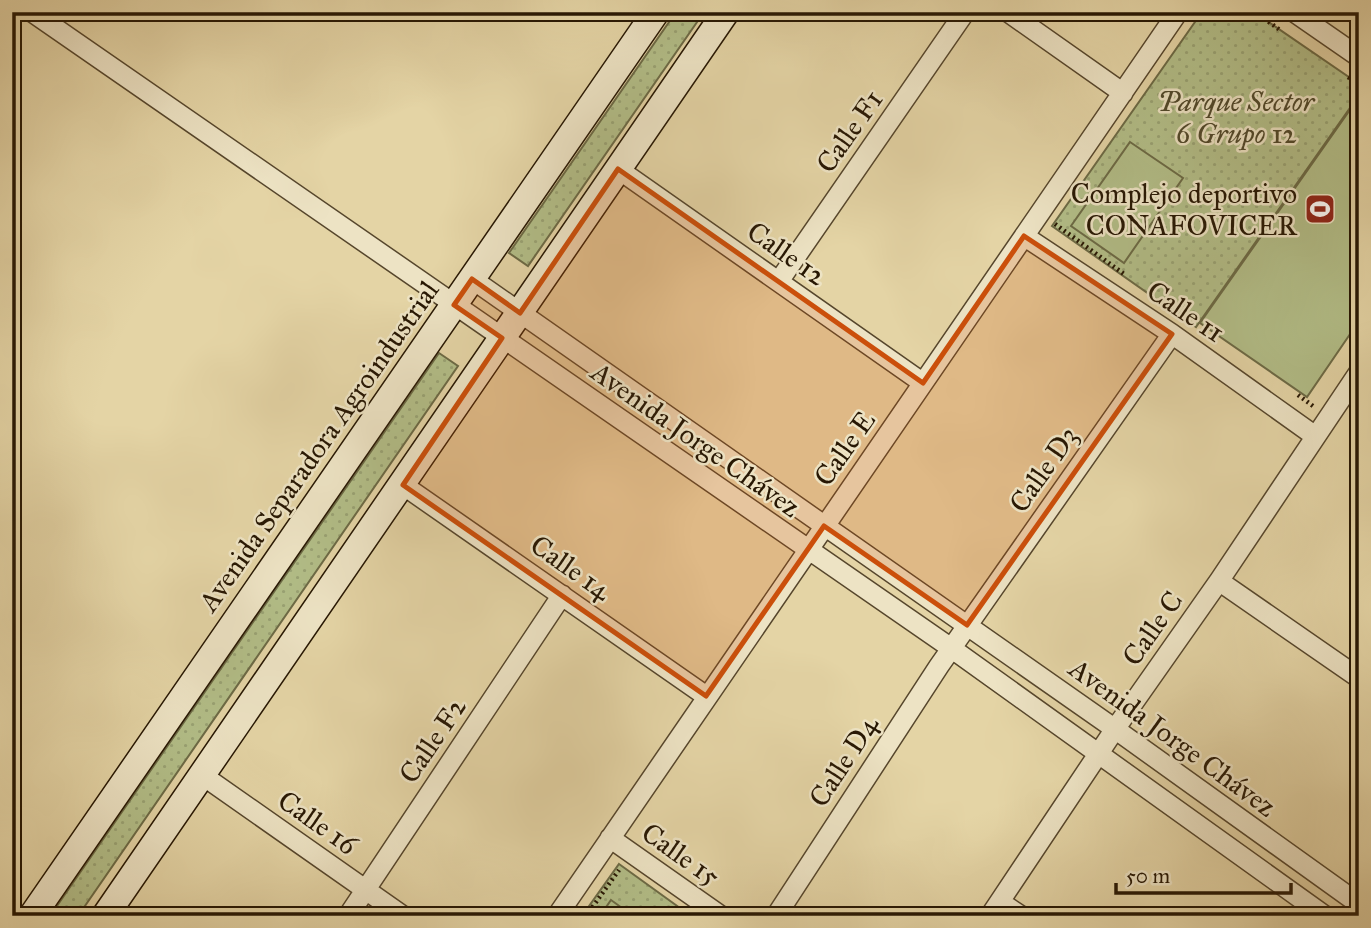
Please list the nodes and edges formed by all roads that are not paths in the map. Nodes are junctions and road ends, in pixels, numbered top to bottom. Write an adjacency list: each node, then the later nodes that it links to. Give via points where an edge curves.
1 (32, 12): 14 (street, Avenida Jorge Chávez)
2 (656, 12): 12 (street, Avenida Separadora Agroindustrial)
3 (726, 12): 10 (street)
4 (965, 12): 13 (street, Calle F1)
5 (1008, 12): 9 (street)
6 (1178, 12): 9 (street, Calle E)
7 (1294, 12): 8 (street)
8 (1359, 57)
9 (1123, 93): 11 (street, Calle E)
10 (618, 169): 13 (street, Calle 12); 15 (street)
11 (1024, 236): 16 (street, Calle 11); 19 (street, Calle E)
12 (472, 279): 14 (street, Avenida Separadora Agroindustrial); 15 (street, Avenida Jorge Chávez)
13 (779, 281): 19 (street, Calle 12)
14 (454, 305): 17 (street, Avenida Jorge Chávez); 36 (street, Avenida Separadora Agroindustrial)
15 (520, 313): 17 (street); 22 (street, Avenida Jorge Chávez)
16 (1172, 334): 20 (street, Calle 11); 26 (street, Calle D3)
17 (502, 338): 21 (street); 23 (street, Avenida Jorge Chávez)
18 (1359, 372): 20 (street, Calle C)
19 (923, 383): 22 (street, Calle E)
20 (1315, 436): 24 (street, Calle C)
21 (403, 485): 25 (street, Calle 14); 31 (street)
22 (824, 526): 23 (street, Calle E); 26 (street, Avenida Jorge Chávez)
23 (808, 551): 26 (street, Avenida Jorge Chávez); 28 (street, Calle E)
24 (1219, 581): 27 (street); 29 (street, Calle C)
25 (562, 595): 28 (street, Calle 14); 33 (street, Calle F2)
26 (959, 637): 29 (street, Avenida Jorge Chávez); 30 (street, Avenida Jorge Chávez); 42 (street, Calle D4)
27 (1359, 678)
28 (706, 696): 32 (street, Calle E)
29 (1115, 729): 30 (street, Calle C); 34 (street, Avenida Jorge Chávez)
30 (1099, 753): 35 (street, Calle C); 44 (street, Avenida Jorge Chávez)
31 (202, 775): 33 (street, Calle 16); 37 (street)
32 (610, 838): 40 (street, Calle E); 41 (street, Calle 15)
33 (366, 890): 38 (street, Calle F2); 39 (street, Calle 16)
34 (1359, 904)
35 (995, 909): 43 (street)
36 (32, 916)
37 (105, 916)
38 (348, 916)
39 (402, 916)
40 (557, 916)
41 (721, 916)
42 (776, 916)
43 (1021, 916)
44 (1325, 916)

